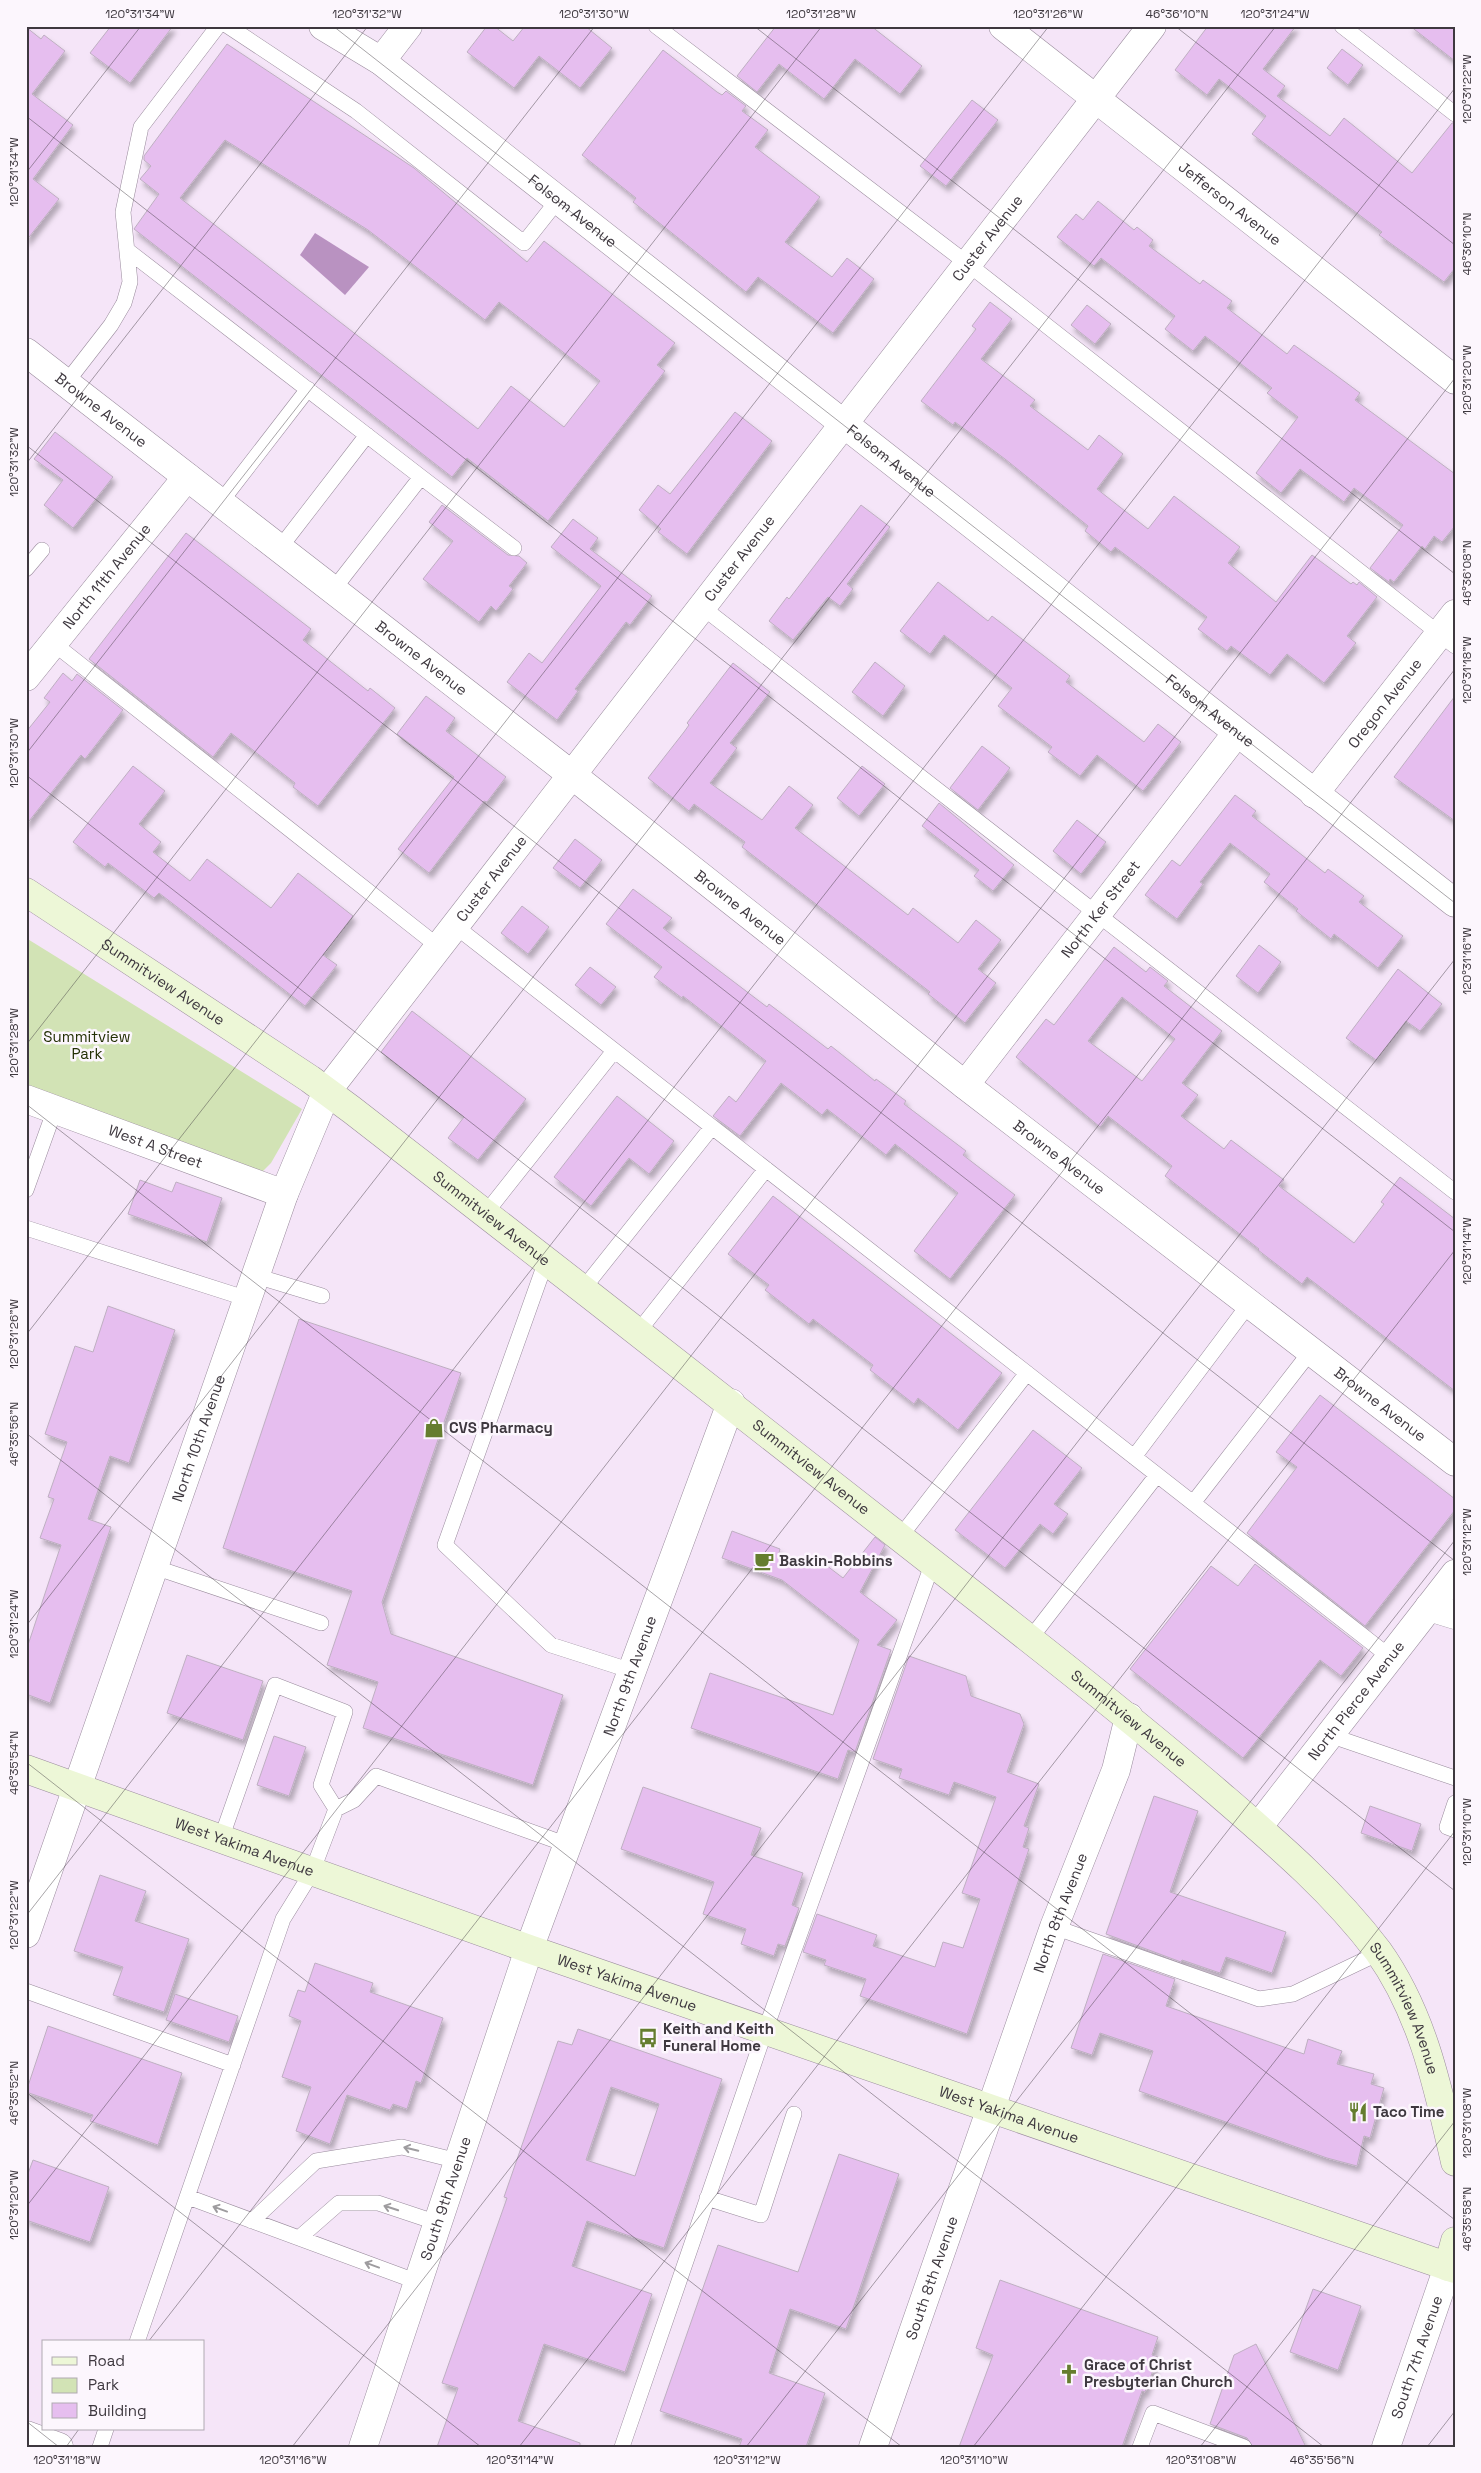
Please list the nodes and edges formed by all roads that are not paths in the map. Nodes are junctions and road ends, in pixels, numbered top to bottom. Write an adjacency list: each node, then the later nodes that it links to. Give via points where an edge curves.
1 (218, 26): 13 (lane, via 141,127 123,212)
2 (228, 26): 12 (lane, via 356,111 524,243)
3 (323, 26): 9 (street, Folsom Avenue)
4 (408, 26): 9 (street)
5 (656, 26): 14 (lane)
6 (1003, 26): 10 (street, Jefferson Avenue)
7 (1152, 26): 10 (street, Custer Avenue)
8 (1342, 26): 11 (lane)
9 (381, 61): 12 (street, Folsom Avenue)
10 (1096, 98): 14 (street, Custer Avenue); 16 (street, Jefferson Avenue)
11 (1455, 114)
12 (558, 200): 19 (street, Folsom Avenue)
13 (127, 250): 17 (lane, via 130,282 124,303); 18 (lane)
14 (968, 264): 19 (street, Custer Avenue); 30 (lane)
15 (26, 352): 17 (street, Browne Avenue)
16 (1455, 380)
17 (66, 383): 22 (street, Browne Avenue)
18 (308, 389): 20 (lane); 23 (lane)
19 (843, 424): 29 (street, Custer Avenue); 33 (street, Folsom Avenue)
20 (367, 435): 21 (lane); 25 (lane)
21 (421, 476): 24 (lane); 28 (lane)
22 (187, 477): 23 (street, Browne Avenue); 31 (street, North 11th Avenue)
23 (220, 503): 25 (street, Browne Avenue)
24 (514, 548)
25 (279, 549): 28 (street, Browne Avenue)
26 (42, 550): 27 (lane)
27 (26, 569)
28 (333, 590): 34 (street, Browne Avenue)
29 (702, 607): 34 (street, Custer Avenue); 38 (lane)
30 (1450, 631): 35 (street, Oregon Avenue)
31 (53, 643): 32 (street, North 11th Avenue); 39 (lane)
32 (26, 677)
33 (1236, 734): 35 (street, Folsom Avenue); 38 (street, North Ker Street)
34 (572, 775): 39 (street, Custer Avenue); 41 (street, Browne Avenue)
35 (1314, 794): 37 (street, Folsom Avenue)
36 (26, 892): 42 (main road, Summitview Avenue)
37 (1455, 903)
38 (1097, 914): 41 (street, North Ker Street); 48 (lane)
39 (447, 936): 40 (lane); 42 (street, Custer Avenue)
40 (614, 1051): 45 (lane); 50 (lane)
41 (965, 1085): 56 (street, Browne Avenue)
42 (327, 1091): 49 (street, North 10th Avenue); 50 (main road, Summitview Avenue)
43 (26, 1099): 44 (street, West A Street)
44 (55, 1109): 47 (lane); 49 (street, West A Street)
45 (712, 1127): 46 (lane); 54 (lane)
46 (766, 1170): 57 (lane); 59 (lane)
47 (26, 1190)
48 (1455, 1192)
49 (284, 1194): 53 (street, North 10th Avenue)
50 (485, 1214): 52 (main road, Summitview Avenue)
51 (26, 1228): 53 (lane)
52 (546, 1261): 54 (main road, Summitview Avenue); 74 (lane, via 445,1545 551,1645)
53 (252, 1288): 55 (lane); 67 (street, North 10th Avenue)
54 (583, 1289): 57 (main road, Summitview Avenue)
55 (322, 1296)
56 (1249, 1304): 58 (street, Browne Avenue); 61 (lane)
57 (638, 1332): 60 (main road, Summitview Avenue)
58 (1311, 1351): 62 (street, Browne Avenue); 64 (lane)
59 (1027, 1373): 61 (lane); 65 (lane)
60 (731, 1404): 65 (main road, Summitview Avenue); 74 (street, North 9th Avenue)
61 (1134, 1457): 63 (lane)
62 (1455, 1462)
63 (1157, 1475): 64 (lane); 72 (lane)
64 (1193, 1503): 73 (lane)
65 (900, 1537): 66 (main road, Summitview Avenue)
66 (933, 1562): 72 (main road, Summitview Avenue); 92 (lane)
67 (154, 1567): 71 (lane); 79 (street, North 10th Avenue)
68 (1455, 1574): 69 (street, North Pierce Avenue)
69 (1428, 1606): 70 (street); 73 (street, North Pierce Avenue)
70 (1455, 1615)
71 (322, 1623)
72 (1030, 1639): 75 (main road, Summitview Avenue)
73 (1390, 1657): 76 (street, North Pierce Avenue)
74 (632, 1671): 85 (street, North 9th Avenue)
75 (1129, 1717): 82 (main road, Summitview Avenue); 87 (street, North 8th Avenue, via 1116,1770)
76 (1329, 1735): 78 (lane); 82 (street, North Pierce Avenue)
77 (26, 1769): 79 (main road, West Yakima Avenue)
78 (1455, 1778)
79 (77, 1788): 84 (main road, West Yakima Avenue); 88 (street, North 10th Avenue)
80 (1455, 1803): 83 (lane, via 1447,1828)
81 (336, 1809): 84 (lane, via 321,1785 345,1712 275,1686); 85 (lane, via 354,1800 376,1776); 86 (lane)
82 (1258, 1827): 90 (main road, Summitview Avenue, via 1312,1875)
83 (1455, 1830)
84 (221, 1839): 86 (main road, West Yakima Avenue)
85 (568, 1845): 89 (street, North 9th Avenue)
86 (312, 1872): 89 (main road, West Yakima Avenue); 93 (lane, via 283,1919)
87 (1054, 1927): 90 (lane, via 1259,1999 1293,1994); 95 (street, North 8th Avenue)
88 (26, 1934)
89 (529, 1949): 92 (main road, West Yakima Avenue); 97 (street, South 9th Avenue)
90 (1379, 1953): 94 (main road, Summitview Avenue)
91 (26, 1992): 93 (lane)
92 (765, 2031): 95 (main road, West Yakima Avenue); 100 (lane)
93 (233, 2065): 99 (lane)
94 (1444, 2067): 98 (main road, Summitview Avenue)
95 (991, 2110): 104 (main road, West Yakima Avenue); 113 (street, South 8th Avenue)
96 (794, 2114): 100 (lane, via 761,2215)
97 (458, 2161): 101 (lane, one-way to 101, via 402,2147 316,2161); 102 (street, South 9th Avenue)
98 (1455, 2162)
99 (188, 2197): 101 (lane, one-way to 99); 106 (lane)
100 (707, 2198): 112 (lane)
101 (252, 2221): 103 (lane)
102 (438, 2223): 103 (lane, one-way to 103, via 378,2203 339,2204); 105 (street, South 9th Avenue)
103 (299, 2238): 105 (lane, one-way to 103)
104 (1452, 2259): 116 (street, South 7th Avenue)
105 (418, 2282): 111 (street, South 9th Avenue)
106 (138, 2340)
107 (106, 2430): 110 (lane)
108 (26, 2435): 109 (street)
109 (59, 2447)
110 (100, 2447)
111 (363, 2447)
112 (622, 2447)
113 (873, 2447)
114 (1140, 2447): 115 (lane, via 1152,2412)
115 (1244, 2447)
116 (1386, 2447)

